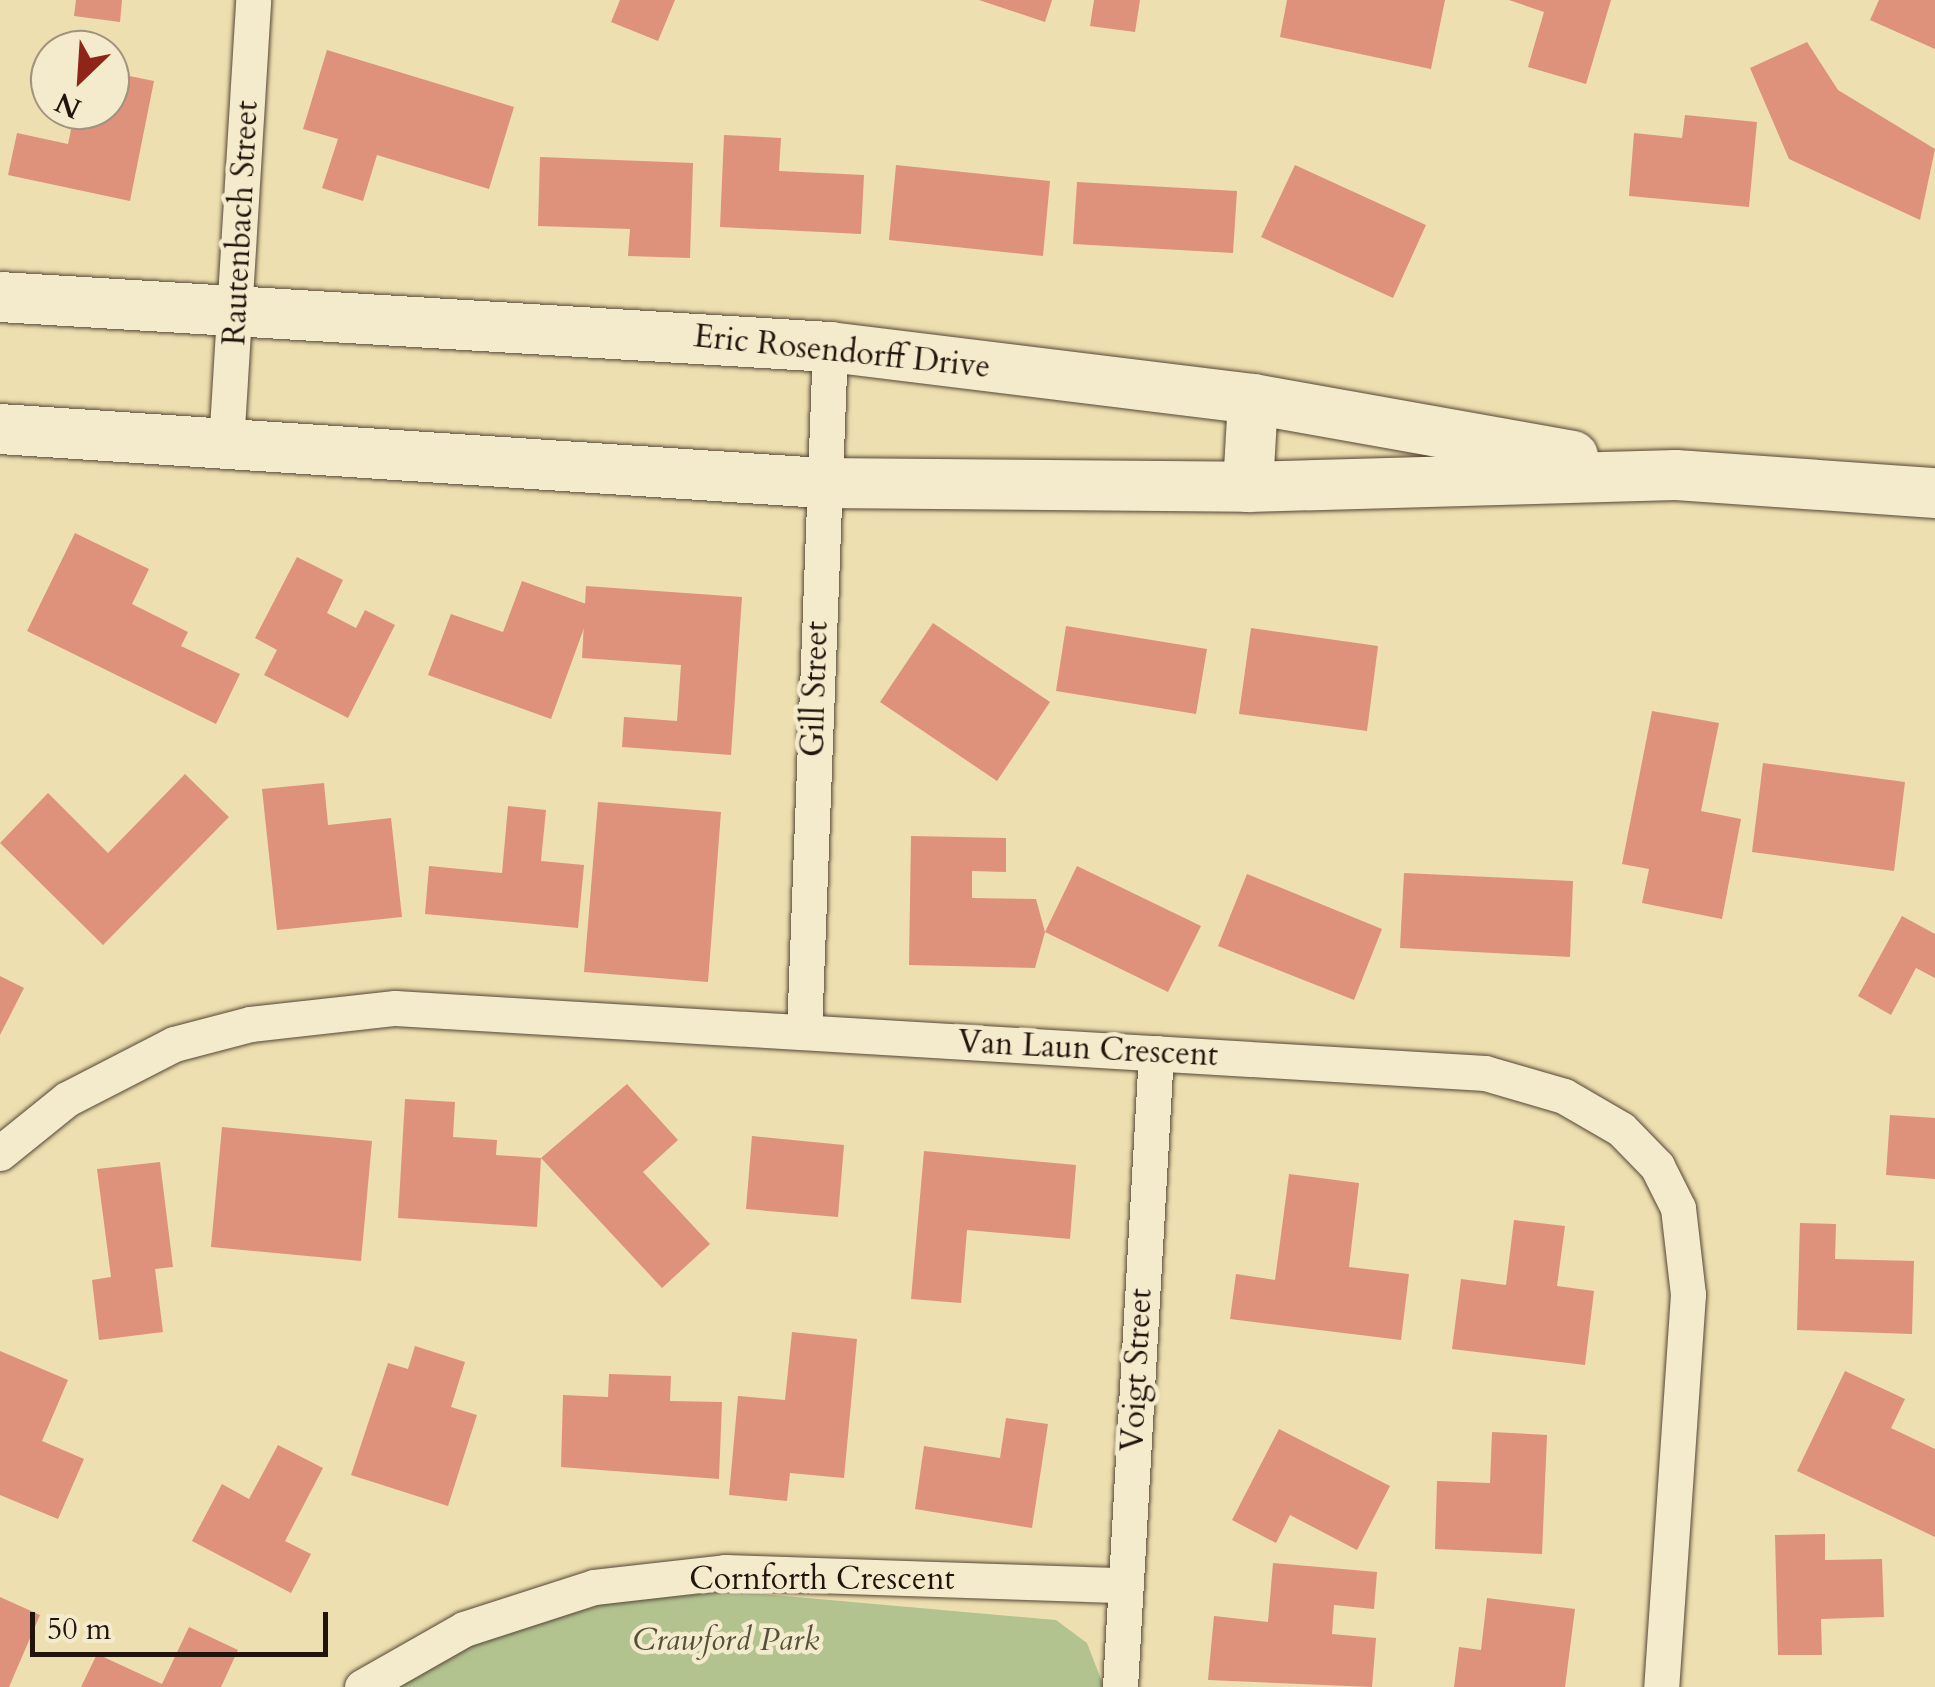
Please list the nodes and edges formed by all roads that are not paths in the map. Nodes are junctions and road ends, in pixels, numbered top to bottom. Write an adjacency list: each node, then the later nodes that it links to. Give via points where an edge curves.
1 (253, 0): 3 (street, Rautenbach Street)
2 (0, 297): 3 (street, Eric Rosendorff Drive)
3 (238, 306): 4 (street, Eric Rosendorff Drive); 7 (street, Rautenbach Street)
4 (830, 347): 5 (street, Eric Rosendorff Drive); 9 (street, Gill Street)
5 (1253, 399): 8 (street, Eric Rosendorff Drive); 10 (street)
6 (0, 429): 7 (street, Eric Rosendorff Drive)
7 (226, 445): 9 (street, Eric Rosendorff Drive)
8 (1676, 475): 10 (street, Eric Rosendorff Drive); 11 (street, Eric Rosendorff Drive)
9 (822, 483): 10 (street, Eric Rosendorff Drive); 12 (street, Gill Street)
10 (1248, 487)
11 (1935, 493)
12 (804, 1032): 13 (street, Van Laun Crescent); 14 (street, Van Laun Crescent, via 395,1008 250,1024 158,1052 67,1099)
13 (1156, 1053): 15 (street, Voigt Street); 18 (street, Van Laun Crescent, via 1485,1073 1564,1096 1621,1128 1657,1166 1678,1208 1688,1294)
14 (0, 1153)
15 (1125, 1585): 16 (street, Cornforth Crescent, via 725,1572 594,1587 464,1629); 17 (street, Voigt Street)
16 (362, 1687)
17 (1120, 1687)
18 (1661, 1687)

